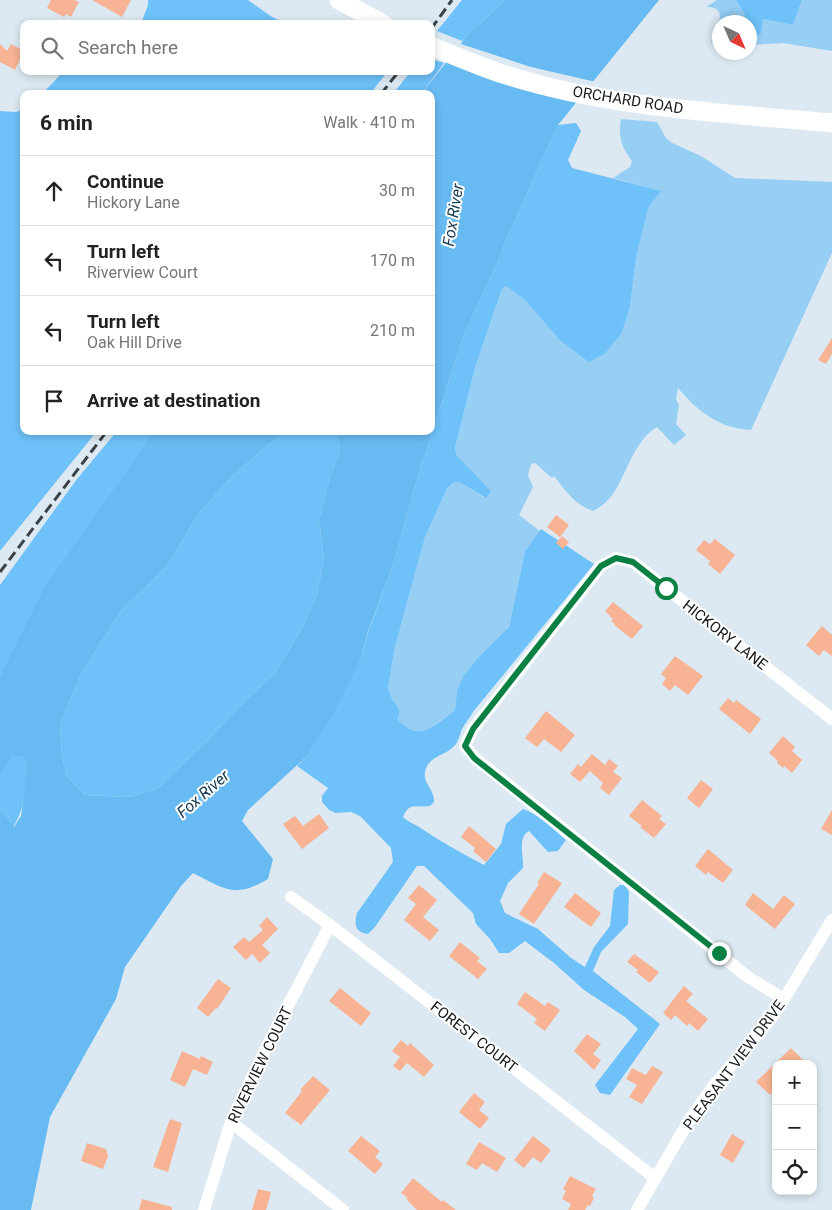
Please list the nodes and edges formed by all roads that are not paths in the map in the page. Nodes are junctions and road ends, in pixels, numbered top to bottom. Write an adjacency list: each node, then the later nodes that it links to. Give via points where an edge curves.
1 (338, 0): 2 (main road)
2 (376, 20)
3 (435, 48): 4 (main road, ORCHARD ROAD, via 506,75 609,99 686,110)
4 (832, 123)
5 (832, 719): 9 (street, HICKORY LANE, via 644,570 633,562 616,558 601,566 473,729 465,746 474,758 748,977)
6 (292, 897): 8 (street, FOREST COURT)
7 (832, 920): 9 (street, PLEASANT VIEW DRIVE)
8 (330, 925): 10 (street, RIVERVIEW COURT); 11 (street, FOREST COURT)
9 (784, 999): 11 (street, PLEASANT VIEW DRIVE, via 691,1117)
10 (231, 1122): 12 (street, RIVERVIEW COURT); 13 (street)
11 (655, 1178): 14 (street, PLEASANT VIEW DRIVE)
12 (204, 1210)
13 (342, 1210)
14 (637, 1210)

